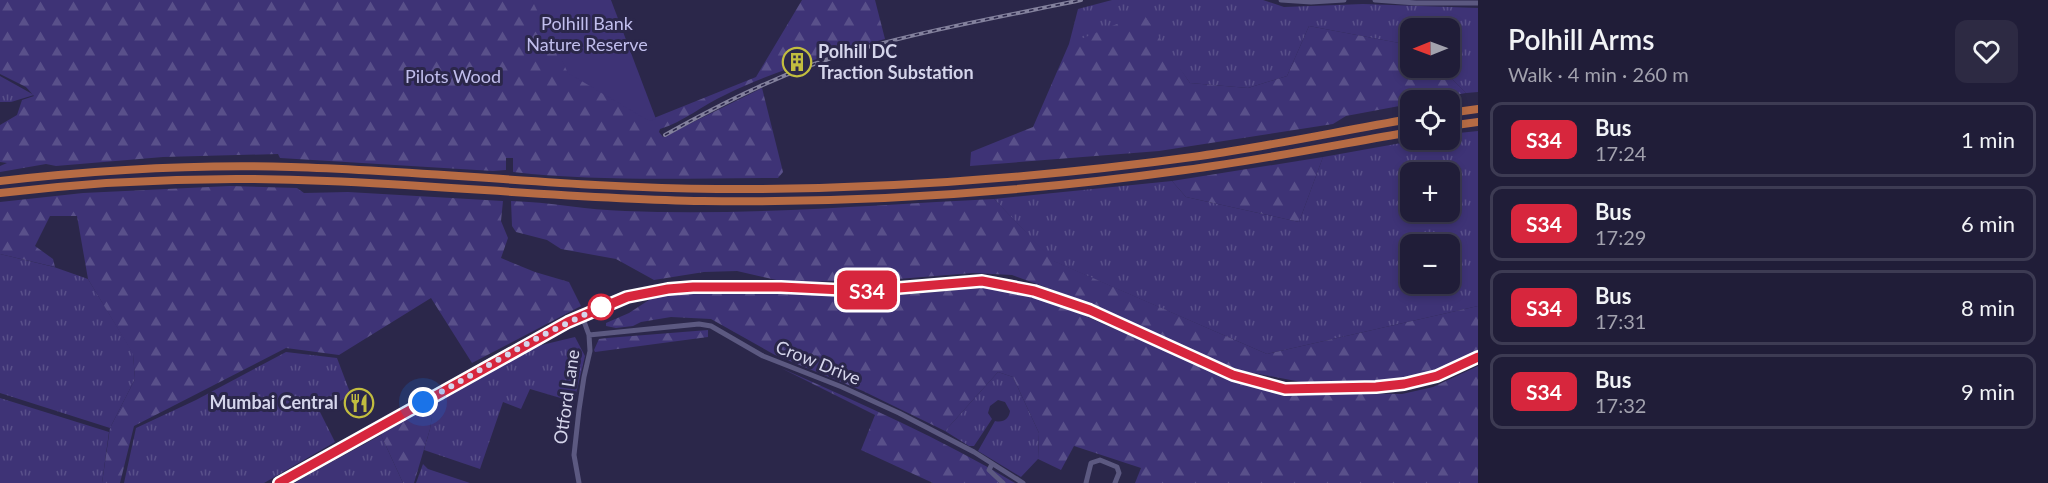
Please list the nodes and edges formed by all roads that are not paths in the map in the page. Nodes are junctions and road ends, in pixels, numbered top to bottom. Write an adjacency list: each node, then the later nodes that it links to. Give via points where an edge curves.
1 (1281, 0): 2 (street)
2 (1344, 0)
3 (1375, 0): 4 (street)
4 (1478, 3)
5 (1478, 109): 6 (highway)
6 (1460, 111)
7 (1400, 121): 11 (highway, via 1148,163 902,184 643,187 242,166 136,169)
8 (1478, 122): 9 (highway)
9 (1460, 124)
10 (1400, 134): 12 (highway, via 1141,176 909,197 647,200 266,179 139,182)
11 (0, 181)
12 (0, 194)
13 (582, 316): 14 (street, Otford Lane); 15 (main road, via 627,297 678,288 863,291 982,281 1034,291 1090,310 1233,375 1285,389 1404,384 1437,376); 17 (main road)
14 (589, 335): 16 (street, Crow Drive, via 711,326 763,356 898,413); 18 (street, Otford Lane, via 574,456)
15 (1478, 357)
16 (992, 464): 19 (street, via 989,470); 20 (street, Crow Drive)
17 (279, 483)
18 (579, 483)
19 (1003, 483)
20 (1023, 483)
21 (1086, 483): 22 (street, via 1091,463 1100,460 1117,467)
22 (1115, 483)

